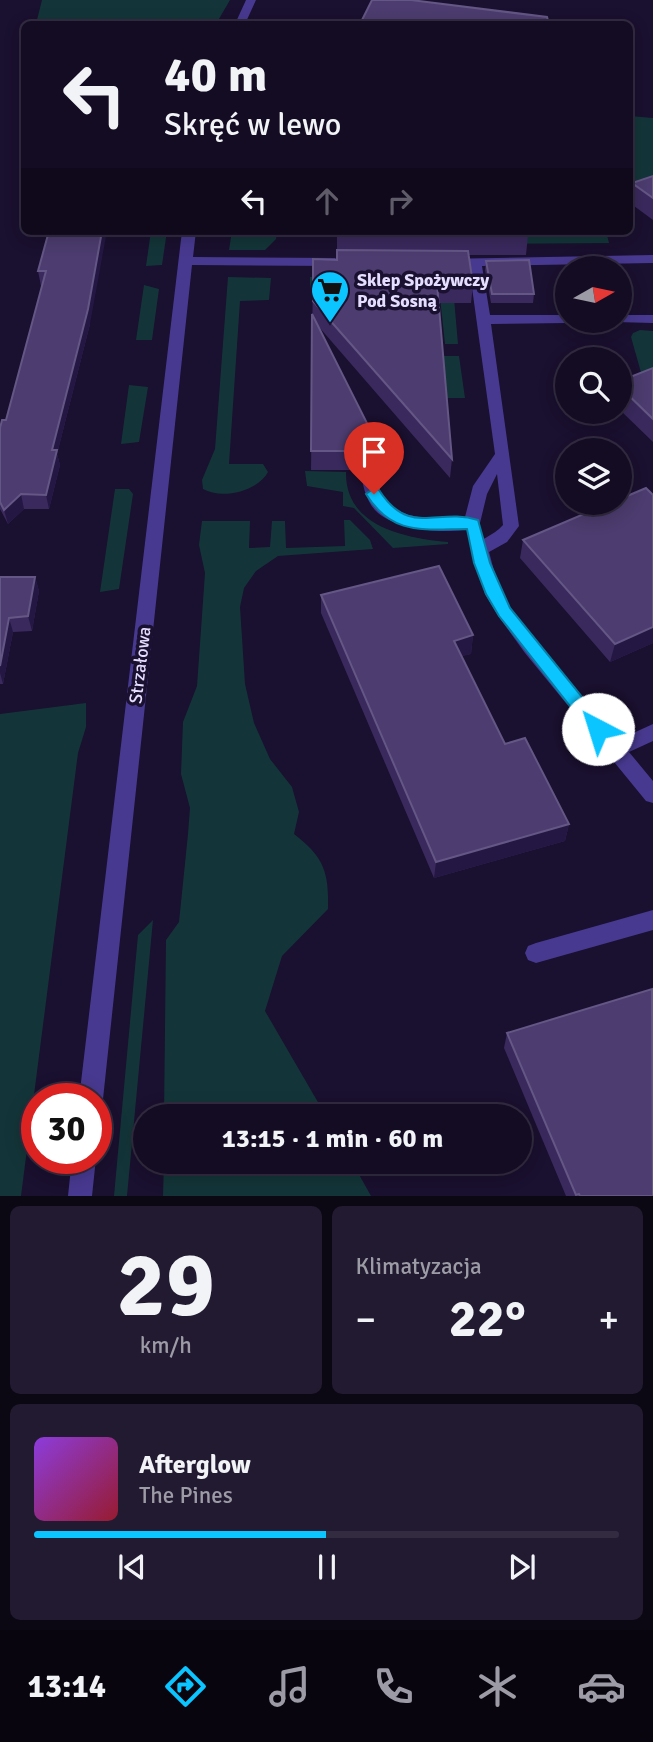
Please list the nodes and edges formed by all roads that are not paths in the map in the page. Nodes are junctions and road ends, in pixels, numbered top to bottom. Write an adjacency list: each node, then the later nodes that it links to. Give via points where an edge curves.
1 (251, 0): 2 (street)
2 (241, 21)
3 (188, 235): 5 (street, Strzałowa)
4 (653, 259): 8 (street)
5 (185, 261): 6 (street); 22 (street, Strzałowa)
6 (348, 262)
7 (426, 262): 8 (street)
8 (475, 263): 11 (street)
9 (555, 319): 11 (street)
10 (632, 319): 12 (street)
11 (485, 320): 13 (street)
12 (653, 320)
13 (503, 455): 15 (street, via 480,486); 16 (street, via 511,526 505,536)
14 (368, 470): 15 (street, via 374,494 396,517 411,524)
15 (473, 523): 16 (street)
16 (480, 549): 18 (street, via 494,594 505,612)
17 (653, 732): 18 (street)
18 (615, 750): 19 (street)
19 (653, 795)
20 (653, 920): 21 (street)
21 (536, 953)
22 (93, 1083)
23 (82, 1174): 24 (street)
24 (80, 1196)

